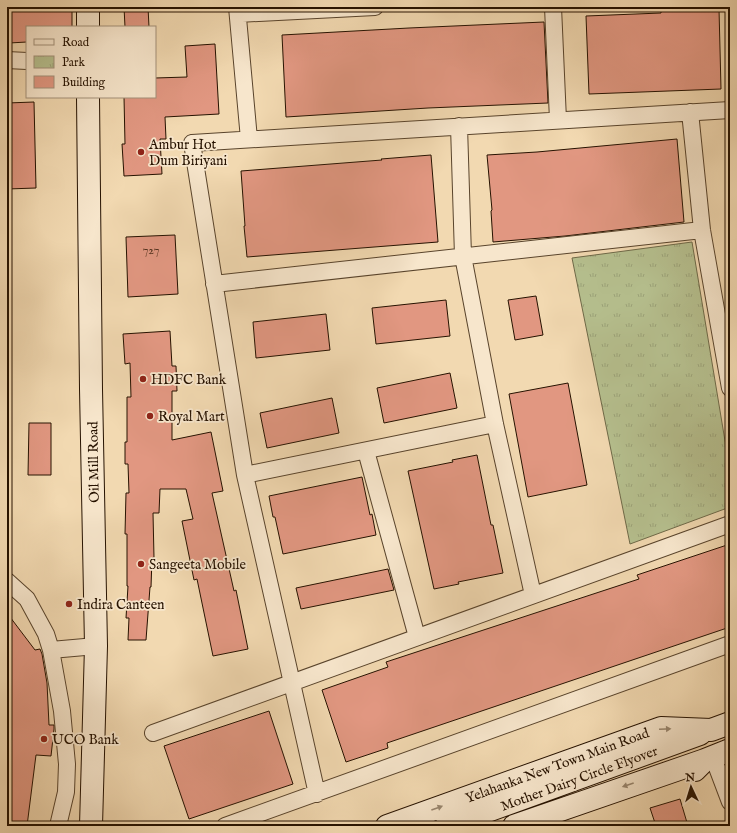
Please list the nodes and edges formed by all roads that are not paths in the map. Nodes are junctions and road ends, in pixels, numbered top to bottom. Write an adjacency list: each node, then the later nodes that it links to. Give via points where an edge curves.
1 (88, 7): 6 (main road)
2 (359, 7): 3 (street); 5 (street)
3 (375, 7)
4 (553, 7): 12 (street)
5 (238, 11): 14 (street)
6 (88, 26)
7 (7, 60): 8 (street)
8 (26, 61)
9 (88, 98): 27 (main road, Oil Mill Road)
10 (730, 110): 11 (street)
11 (690, 112): 12 (street); 15 (street)
12 (558, 120): 13 (street)
13 (460, 126): 14 (street); 16 (street)
14 (249, 139): 17 (street, via 192,143)
15 (702, 230): 16 (street); 18 (street)
16 (463, 256): 17 (street); 19 (street)
17 (214, 284): 21 (street)
18 (730, 388)
19 (495, 424): 20 (street); 24 (street)
20 (366, 451): 21 (street); 25 (street)
21 (245, 476): 29 (street)
22 (730, 524): 24 (street)
23 (7, 581): 28 (street, via 27,599 46,634)
24 (532, 595): 25 (street)
25 (417, 637): 29 (street)
26 (730, 644): 33 (street)
27 (96, 646): 28 (street); 36 (main road, Oil Mill Road)
28 (51, 650): 35 (street, via 62,711 67,764 66,792)
29 (292, 682): 31 (street); 33 (street)
30 (720, 726): 38 (main road, Yelahanka New Town Main Road, one-way to 30, via 661,728); 39 (main road, Mother Dairy Circle Flyover)
31 (153, 733)
32 (716, 756): 34 (street); 40 (main road, Mother Dairy Circle Flyover, one-way to 40); 41 (main road, via 686,780)
33 (317, 794): 37 (street)
34 (730, 802)
35 (58, 826)
36 (91, 826)
37 (225, 826)
38 (387, 826)
39 (446, 826)
40 (514, 826)
41 (559, 826)

